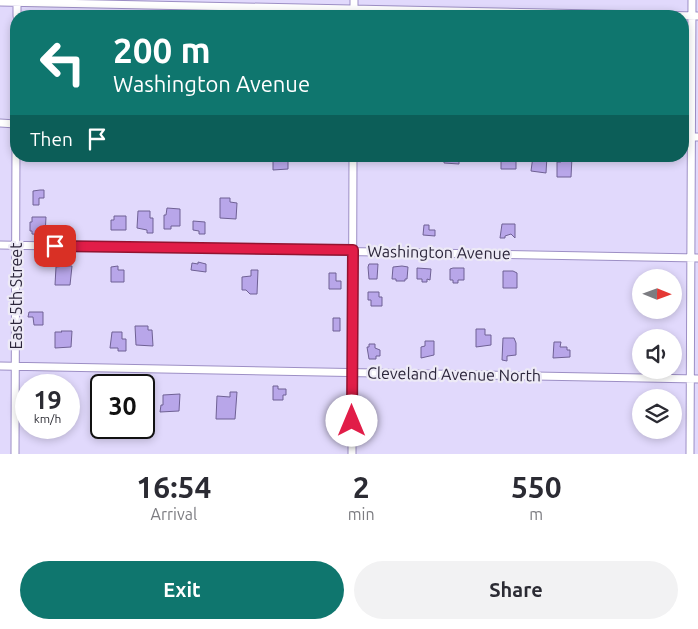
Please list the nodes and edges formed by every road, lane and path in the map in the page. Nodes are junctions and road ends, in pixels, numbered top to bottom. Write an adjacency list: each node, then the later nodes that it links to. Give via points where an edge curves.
1 (692, 0): 5 (street)
2 (17, 1): 3 (street); 4 (street)
3 (0, 2)
4 (293, 10)
5 (695, 16): 6 (street)
6 (695, 137): 12 (street)
7 (16, 162): 10 (street, East 5th Street)
8 (353, 162): 11 (street)
9 (0, 245): 10 (street, Washington Avenue)
10 (16, 245): 11 (street, Washington Avenue); 14 (street, East 5th Street)
11 (353, 250): 12 (street, Washington Avenue); 15 (street)
12 (694, 258): 16 (street)
13 (0, 366): 14 (street, Cleveland Avenue North)
14 (16, 366): 15 (street, Cleveland Avenue North); 17 (street, East 5th Street)
15 (352, 372): 16 (street, Cleveland Avenue North); 18 (street)
16 (694, 378): 19 (street)
17 (15, 454)
18 (352, 454)
19 (690, 454)

